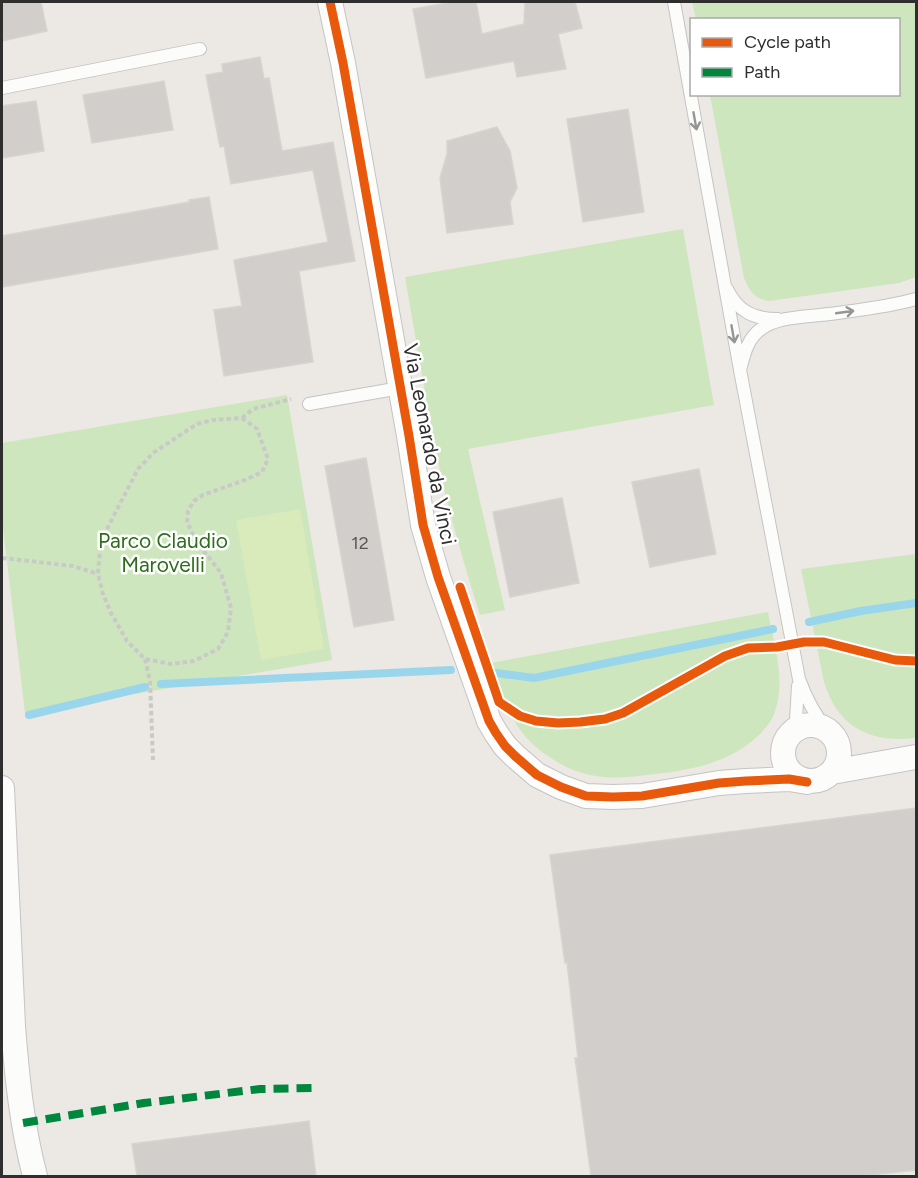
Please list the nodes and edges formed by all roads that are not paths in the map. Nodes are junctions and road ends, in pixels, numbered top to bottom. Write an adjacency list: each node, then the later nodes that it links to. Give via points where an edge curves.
1 (330, 2): 11 (street, Via Leonardo da Vinci)
2 (674, 2): 5 (lane, one-way to 5)
3 (200, 49): 4 (lane)
4 (2, 88)
5 (690, 92)
6 (691, 96): 7 (lane, one-way to 7)
7 (724, 283): 9 (lane, via 750,315); 10 (lane, one-way to 10)
8 (916, 299): 9 (lane, one-way to 8)
9 (787, 319): 10 (lane, via 755,335)
10 (740, 370): 13 (lane)
11 (400, 388): 12 (lane); 19 (street, Via Leonardo da Vinci, via 423,525 438,577 489,721 506,746 537,774 586,796 642,796)
12 (309, 404)
13 (799, 679): 14 (lane, via 809,704); 15 (lane, via 796,720)
14 (832, 737): 15 (street, via 818,726 809,725 792,732); 16 (street, via 867,754); 17 (street, via 839,754)
15 (785, 741): 18 (street, via 782,752 787,768); 19 (street, Via Leonardo da Vinci, via 762,763)
16 (912, 758): 17 (street)
17 (832, 772): 18 (street)
18 (807, 782): 19 (street, Via Leonardo da Vinci, via 789,779)
19 (719, 783)
20 (2, 788): 21 (street, via 15,1055 22,1116)
21 (35, 1176)

